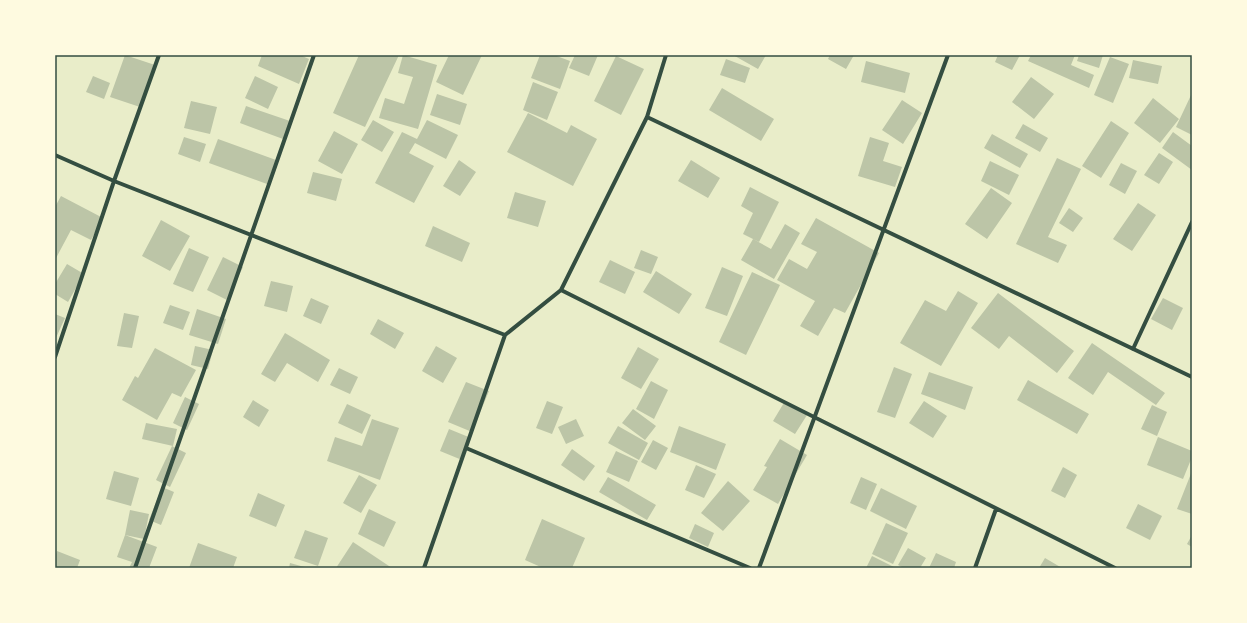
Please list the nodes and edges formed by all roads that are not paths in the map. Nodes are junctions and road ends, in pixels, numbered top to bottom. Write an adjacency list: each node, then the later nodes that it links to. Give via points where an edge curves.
1 (159, 55): 7 (street)
2 (314, 55): 10 (street)
3 (666, 55): 5 (street)
4 (948, 55): 9 (street)
5 (647, 117): 9 (street); 11 (street)
6 (55, 155): 7 (street)
7 (114, 180): 10 (street); 14 (street)
8 (1192, 222): 13 (street)
9 (884, 229): 13 (street); 16 (street)
10 (251, 234): 12 (street); 19 (street)
11 (561, 290): 12 (street); 16 (street)
12 (505, 335): 17 (street)
13 (1133, 349): 15 (street)
14 (55, 357)
15 (1192, 377)
16 (815, 418): 18 (street); 22 (street)
17 (466, 448): 20 (street); 21 (street)
18 (996, 509): 23 (street); 24 (street)
19 (135, 568)
20 (424, 568)
21 (750, 568)
22 (759, 568)
23 (975, 568)
24 (1115, 568)

